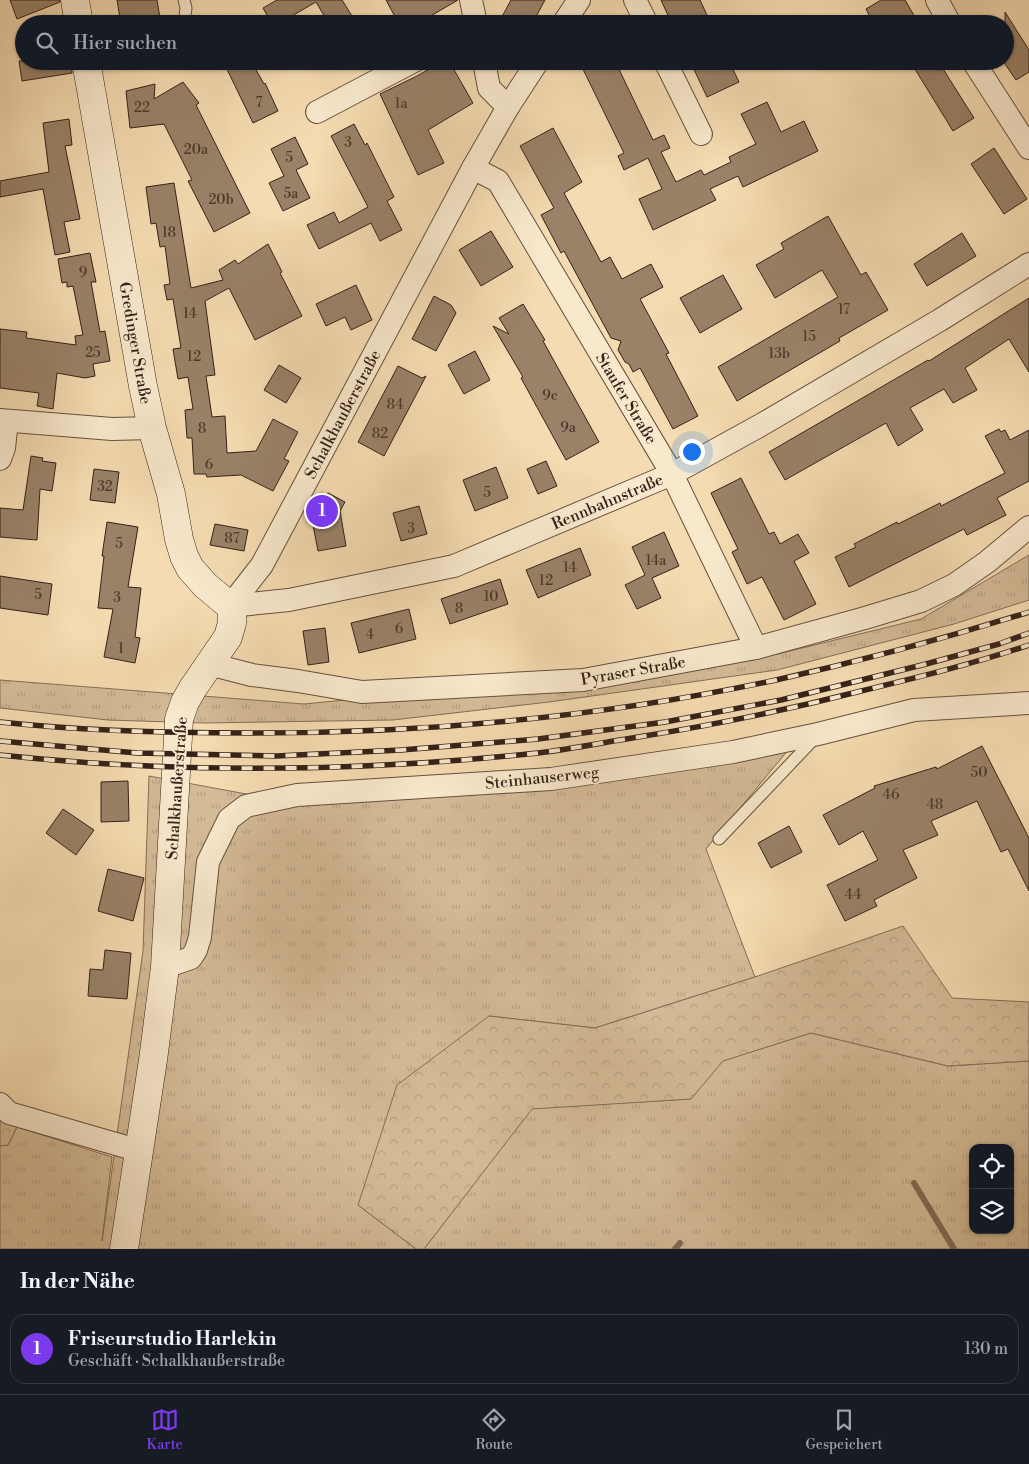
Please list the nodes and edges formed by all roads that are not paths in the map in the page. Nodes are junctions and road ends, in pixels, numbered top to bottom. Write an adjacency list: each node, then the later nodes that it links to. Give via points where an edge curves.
1 (75, 0): 7 (main road)
2 (184, 0): 8 (lane)
3 (471, 0): 9 (street)
4 (579, 0): 10 (street)
5 (636, 0): 11 (street)
6 (937, 0): 12 (street)
7 (78, 15)
8 (185, 15)
9 (474, 15)
10 (569, 15)
11 (643, 15)
12 (945, 15)
13 (96, 70): 26 (main road, Gredinger Straße)
14 (397, 70): 20 (street)
15 (486, 70): 19 (street, via 489,88)
16 (532, 70): 19 (street, Schalkhaußerstraße)
17 (669, 70): 21 (street)
18 (979, 70): 22 (street)
19 (508, 107): 23 (street, Schalkhaußerstraße)
20 (317, 112)
21 (701, 134)
22 (1029, 148)
23 (473, 168): 28 (street, Staufer Straße, via 498,181); 30 (street, Schalkhaußerstraße, via 262,566)
24 (1029, 264): 28 (street, Rennbahnstraße, via 940,320)
25 (4, 420): 26 (street, via 112,429); 27 (street, via 4,448)
26 (152, 428): 30 (main road, Gredinger Straße, via 184,556 205,585)
27 (0, 459)
28 (672, 474): 30 (street, Rennbahnstraße, via 454,566 289,600); 31 (street, Staufer Straße)
29 (1029, 527): 31 (street, Pyraser Straße, via 988,562 954,585 920,601)
30 (230, 606): 32 (main road, Schalkhaußerstraße, via 232,623 228,637)
31 (756, 648): 32 (street, Pyraser Straße, via 583,680 362,692 252,675)
32 (210, 664): 36 (main road, Schalkhaußerstraße, via 185,702 179,719)
33 (1029, 703): 34 (street, Steinhauserweg, via 914,710)
34 (818, 734): 35 (lane); 36 (street, Steinhauserweg, via 733,752 551,779 297,795 246,806 229,819 208,862 196,950 190,958)
35 (718, 838)
36 (165, 967): 38 (main road, Schalkhaußerstraße)
37 (0, 1104): 38 (street, via 9,1113)
38 (140, 1151): 39 (main road, Schalkhaußerstraße)
39 (124, 1249)

